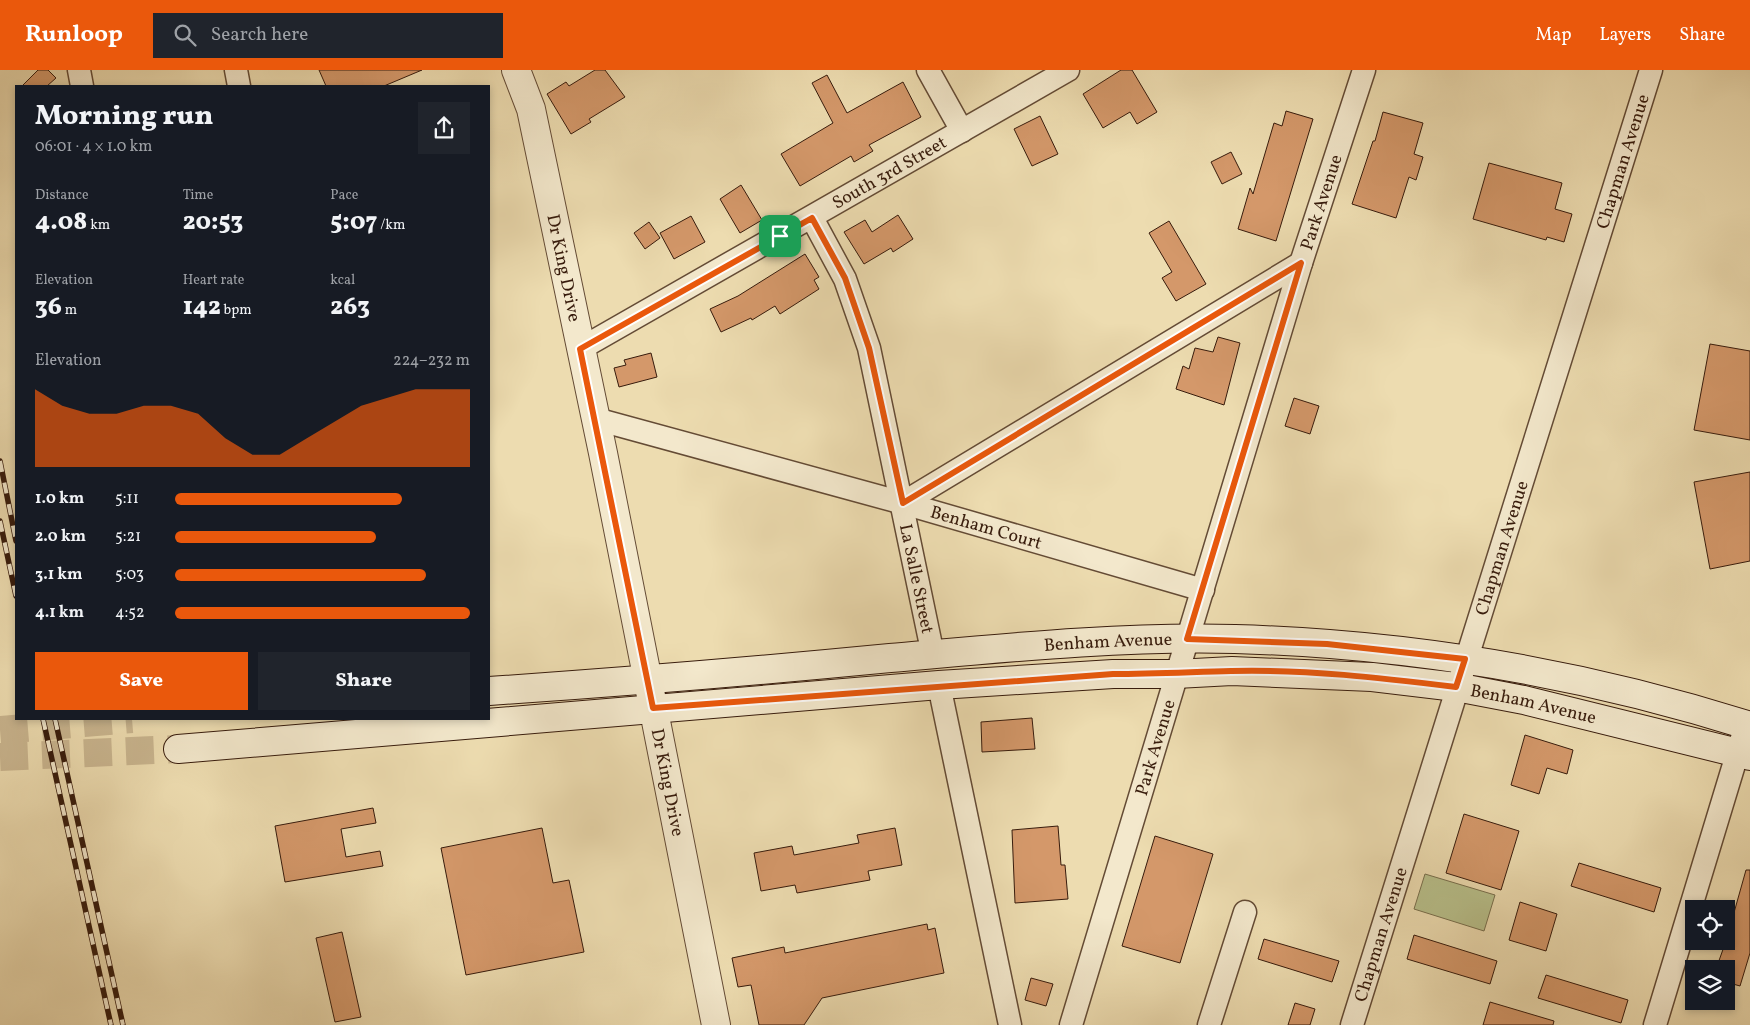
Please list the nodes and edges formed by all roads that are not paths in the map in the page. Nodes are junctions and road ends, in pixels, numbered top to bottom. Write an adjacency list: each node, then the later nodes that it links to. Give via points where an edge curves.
1 (79, 70): 8 (street)
2 (236, 70): 9 (street)
3 (928, 70): 10 (street)
4 (1068, 70): 10 (street, South 3rd Street)
5 (1364, 70): 12 (street, Park Avenue)
6 (1651, 70): 19 (street, Chapman Avenue)
7 (521, 72): 13 (main road, Dr King Drive)
8 (82, 85)
9 (239, 85)
10 (962, 131): 11 (street, South 3rd Street)
11 (812, 218): 13 (street, South 3rd Street); 15 (street, La Salle Street, via 845,278 869,348)
12 (1301, 263): 15 (street); 16 (street, Park Avenue)
13 (580, 349): 14 (main road, Dr King Drive)
14 (596, 419): 15 (street, Benham Court); 21 (main road, Dr King Drive)
15 (903, 503): 16 (street, Benham Court); 18 (street, La Salle Street)
16 (1203, 590): 17 (street, Park Avenue)
17 (1187, 639): 18 (main road, Benham Avenue); 19 (main road, Benham Avenue, via 1327,644); 20 (street, Park Avenue)
18 (933, 655): 21 (main road, Benham Avenue)
19 (1465, 659): 23 (street, Chapman Avenue); 26 (main road, Benham Avenue, via 1532,670 1618,690)
20 (1176, 674): 22 (main road, Benham Avenue, via 1113,674); 23 (main road, Benham Avenue, via 1232,670 1305,673); 32 (street, Park Avenue)
21 (648, 681): 24 (main road, Benham Avenue); 25 (main road, Dr King Drive)
22 (939, 685): 25 (main road, Benham Avenue); 31 (street)
23 (1456, 687): 28 (main road, Benham Avenue, via 1524,700); 34 (street, Chapman Avenue)
24 (490, 691)
25 (653, 708): 27 (main road, Benham Avenue); 30 (main road, Dr King Drive)
26 (1748, 726): 28 (street)
27 (178, 749)
28 (1744, 755): 35 (street)
29 (1245, 912): 33 (street)
30 (716, 1025)
31 (1010, 1025)
32 (1071, 1025)
33 (1209, 1025)
34 (1352, 1025)
35 (1655, 1025)

